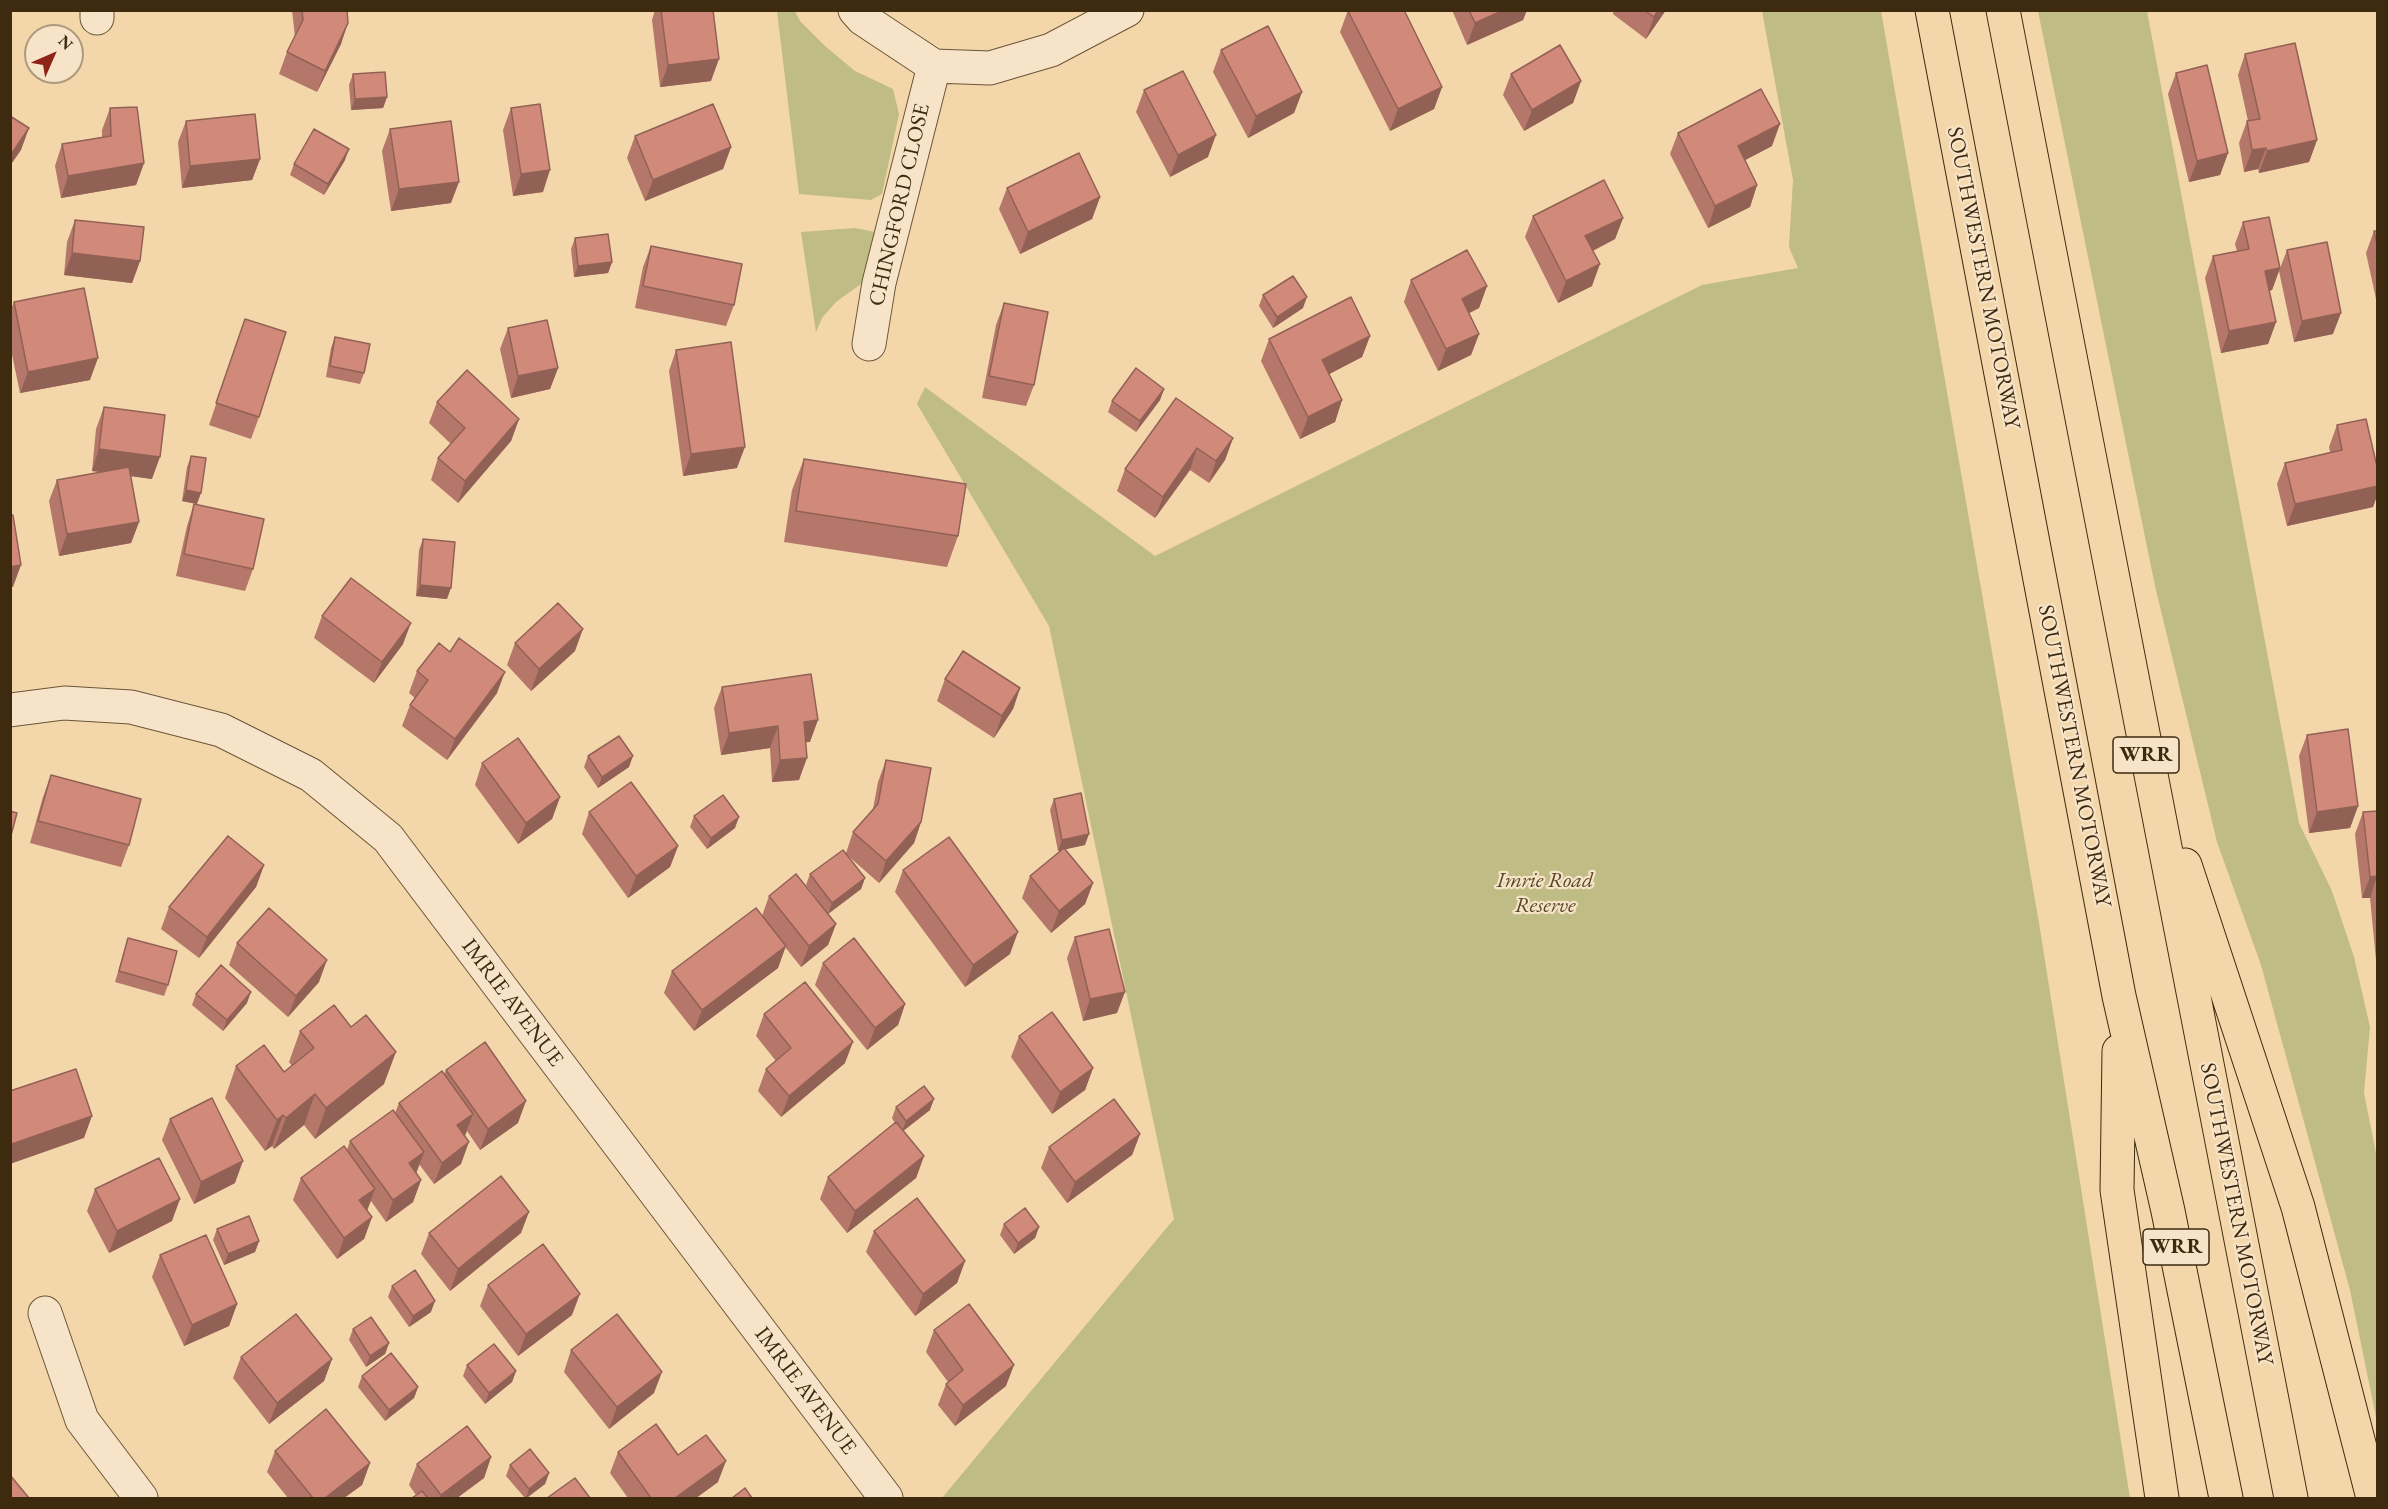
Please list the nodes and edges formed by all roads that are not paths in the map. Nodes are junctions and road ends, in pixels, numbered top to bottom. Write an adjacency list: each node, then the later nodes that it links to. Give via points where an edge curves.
1 (855, 10): 5 (street)
2 (1127, 10): 5 (street, via 1051,50 990,68)
3 (1932, 10): 9 (highway, SOUTHWESTERN MOTORWAY / WRR)
4 (2004, 10): 8 (highway, SOUTHWESTERN MOTORWAY / WRR)
5 (934, 66): 6 (street, CHINGFORD CLOSE, via 879,283)
6 (869, 344)
7 (10, 710): 12 (street, IMRIE AVENUE, via 64,703 131,707 221,730 311,776 388,838)
8 (2142, 732): 15 (highway, SOUTHWESTERN MOTORWAY / WRR); 16 (highway, via 2298,1207)
9 (2119, 996): 13 (highway, via 2117,1190); 14 (highway, SOUTHWESTERN MOTORWAY / WRR, via 2168,1211)
10 (45, 1313): 11 (street, via 82,1420)
11 (141, 1498)
12 (886, 1498)
13 (2162, 1498)
14 (2226, 1498)
15 (2291, 1498)
16 (2373, 1498)

